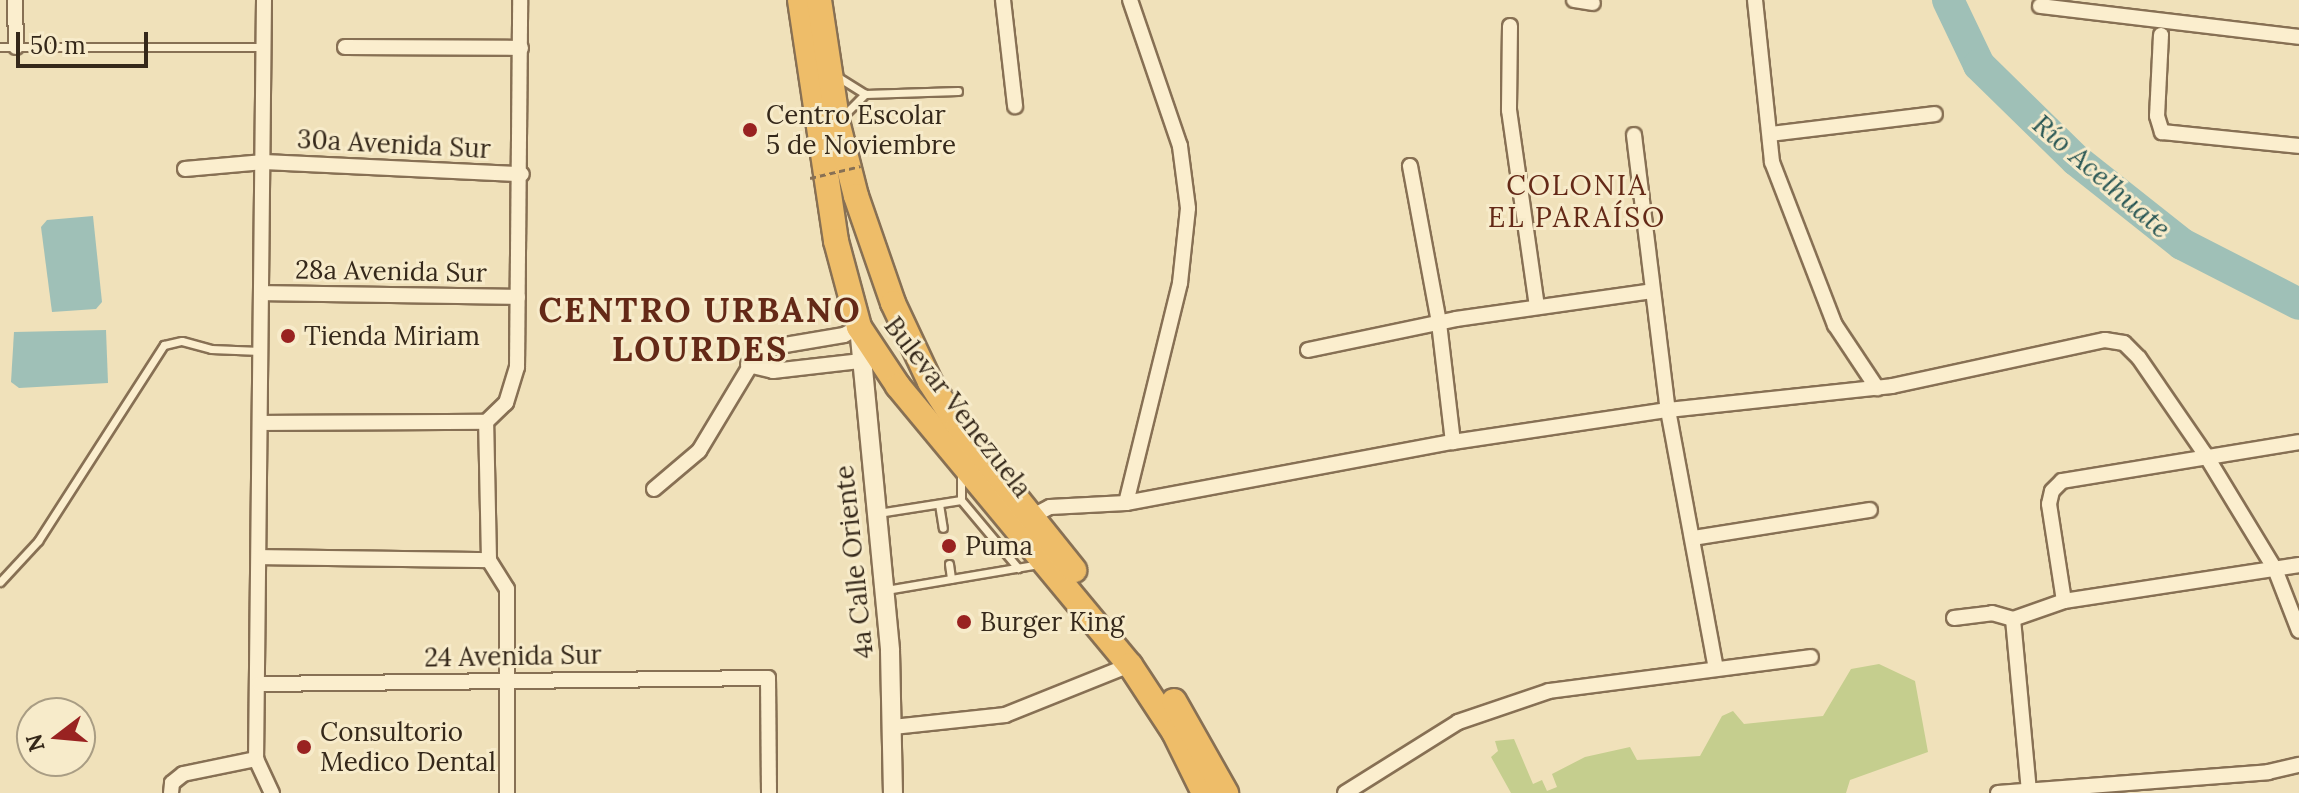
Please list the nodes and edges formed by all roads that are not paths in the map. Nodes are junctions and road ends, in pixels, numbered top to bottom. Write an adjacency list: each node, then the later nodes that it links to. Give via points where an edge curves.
1 (15, 0): 16 (street)
2 (264, 0): 17 (street)
3 (520, 0): 19 (street)
4 (800, 0): 38 (highway, Bulevar Venezuela, via 836,241)
5 (819, 0): 20 (highway, Bulevar Venezuela)
6 (1003, 0): 23 (street)
7 (1130, 0): 54 (street, via 1180,146 1188,208 1180,283)
8 (1574, 0): 10 (street)
9 (1755, 0): 26 (street)
10 (1593, 3)
11 (2040, 6): 14 (street)
12 (1510, 26): 36 (street, via 1509,110)
13 (2161, 35): 28 (street, via 2157,116 2162,132)
14 (2299, 37)
15 (0, 47): 16 (lane)
16 (16, 47): 17 (lane)
17 (263, 47): 29 (street)
18 (345, 47): 19 (street)
19 (521, 48): 32 (street)
20 (828, 66): 22 (lane, via 846,85); 25 (highway, Bulevar Venezuela)
21 (958, 91): 22 (lane)
22 (865, 94): 25 (lane)
23 (1015, 106)
24 (1935, 114): 26 (street)
25 (838, 125): 39 (highway, Bulevar Venezuela, via 856,196)
26 (1770, 134): 44 (street, via 1772,162 1803,253 1835,325)
27 (1634, 135): 33 (street)
28 (2299, 146)
29 (264, 162): 31 (street, 30a Avenida Sur); 32 (street, 30a Avenida Sur); 34 (street)
30 (1410, 166): 37 (street)
31 (185, 169)
32 (522, 174): 35 (street)
33 (1652, 291): 36 (street); 45 (street)
34 (263, 293): 35 (street, 28a Avenida Sur); 41 (street)
35 (518, 297): 46 (street, via 517,367 506,403)
36 (1537, 306): 37 (street)
37 (1439, 323): 40 (street); 48 (street)
38 (859, 327): 39 (highway, via 874,316 884,316); 42 (highway, Bulevar Venezuela); 43 (street, via 844,335 779,346)
39 (905, 328): 58 (highway, Bulevar Venezuela, via 958,425)
40 (1308, 350)
41 (262, 351): 47 (street); 69 (lane, via 211,349 182,341 164,345 38,541)
42 (869, 360): 43 (street, via 773,371); 51 (highway, Bulevar Venezuela); 57 (street, 4a Calle Oriente)
43 (748, 365): 52 (street, via 705,443)
44 (1877, 388): 45 (street); 50 (street, via 2105,340 2124,343)
45 (1668, 410): 48 (street); 60 (street)
46 (486, 422): 47 (street); 62 (street)
47 (261, 423): 61 (street)
48 (1453, 442): 54 (street)
49 (2299, 442): 50 (street)
50 (2205, 454): 67 (street); 71 (street, via 2057,484 2049,504)
51 (960, 460): 53 (lane); 63 (highway, Bulevar Venezuela)
52 (654, 489)
53 (961, 500): 55 (lane); 66 (lane)
54 (1126, 503): 58 (street, via 1050,507)
55 (939, 504): 57 (lane); 59 (lane)
56 (1870, 510): 60 (street)
57 (876, 513): 70 (street, 4a Calle Oriente)
58 (1031, 517): 90 (highway, Bulevar Venezuela, via 1163,684)
59 (943, 528)
60 (1693, 538): 77 (street)
61 (260, 557): 62 (street); 79 (street)
62 (489, 560): 78 (street, via 507,589)
63 (1047, 563): 66 (lane); 76 (highway, Bulevar Venezuela)
64 (949, 564): 68 (lane)
65 (2299, 565): 67 (street)
66 (1018, 568): 68 (lane)
67 (2275, 569): 71 (street); 74 (street)
68 (951, 579): 70 (lane)
69 (0, 582)
70 (884, 590): 80 (street, 4a Calle Oriente)
71 (2064, 601): 73 (street)
72 (1954, 618): 73 (street, via 1992,613)
73 (2013, 619): 83 (street)
74 (2299, 631)
75 (1811, 657): 77 (street)
76 (1130, 665): 80 (street, via 1005,715); 89 (highway, Bulevar Venezuela, via 1174,732)
77 (1716, 669): 91 (street, via 1549,691 1458,722)
78 (508, 679): 79 (street, 24 Avenida Sur); 86 (street); 87 (street, 24 Avenida Sur, via 768,678)
79 (259, 684): 81 (street)
80 (893, 727): 88 (street, 4a Calle Oriente)
81 (256, 759): 84 (street, via 183,774 172,783); 85 (street)
82 (2299, 765): 83 (street)
83 (2029, 791): 92 (street)
84 (171, 793)
85 (272, 793)
86 (507, 793)
87 (769, 793)
88 (893, 793)
89 (1204, 793)
90 (1226, 793)
91 (1345, 793)
92 (1998, 793)

